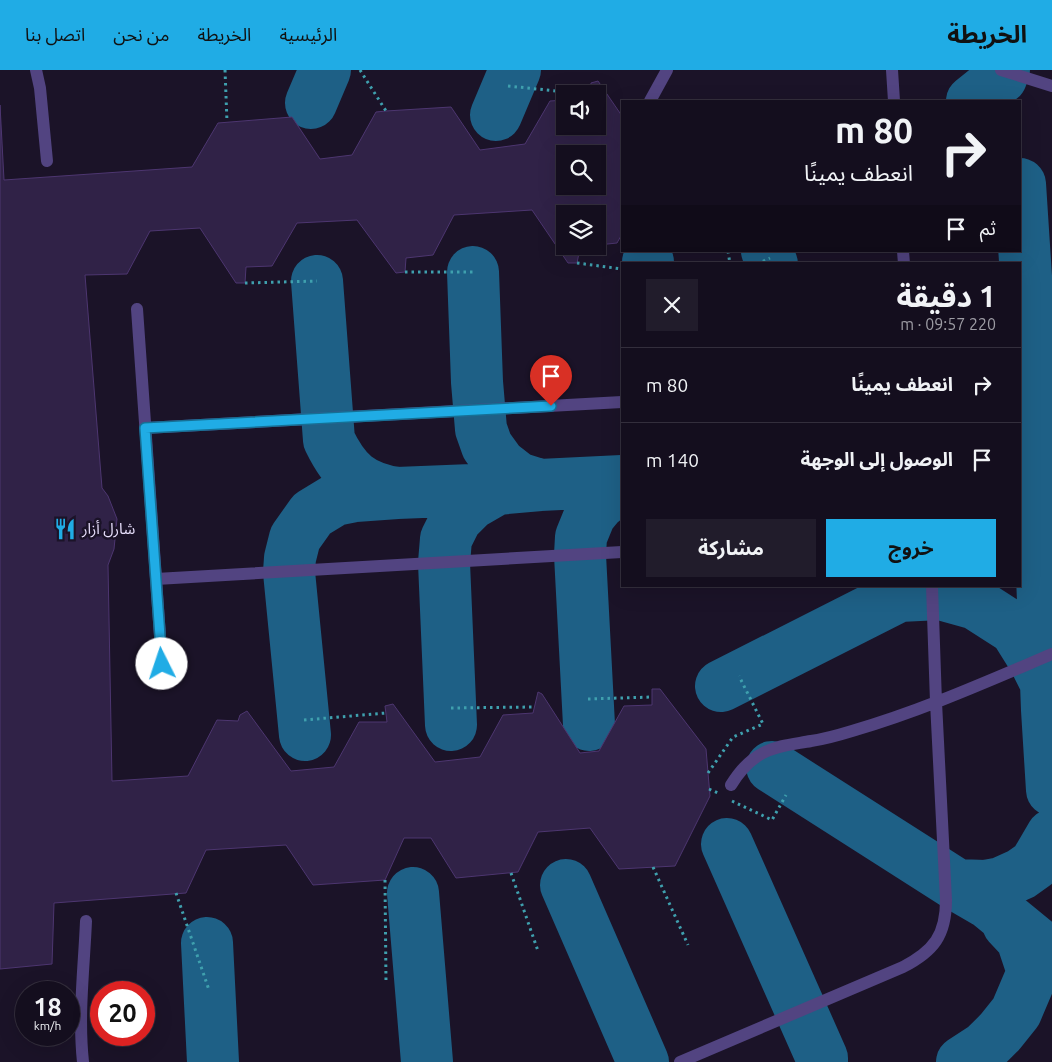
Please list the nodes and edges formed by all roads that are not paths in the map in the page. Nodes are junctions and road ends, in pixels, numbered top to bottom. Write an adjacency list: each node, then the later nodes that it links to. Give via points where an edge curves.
1 (36, 70): 8 (lane)
2 (667, 70): 6 (lane)
3 (892, 70): 7 (lane)
4 (1001, 70): 5 (lane)
5 (1052, 86)
6 (651, 100)
7 (894, 100)
8 (47, 161)
9 (136, 309): 11 (lane)
10 (621, 402): 11 (lane)
11 (145, 428): 13 (lane)
12 (621, 552): 13 (lane)
13 (156, 579): 16 (lane)
14 (932, 587): 17 (lane)
15 (1052, 654): 17 (lane)
16 (162, 664)
17 (936, 702): 18 (lane, via 852,731 776,747 750,762); 21 (lane, via 946,900 946,914 936,941 927,952 904,967)
18 (731, 785)
19 (86, 921): 20 (lane, via 81,1017)
20 (83, 1062)
21 (680, 1062)

